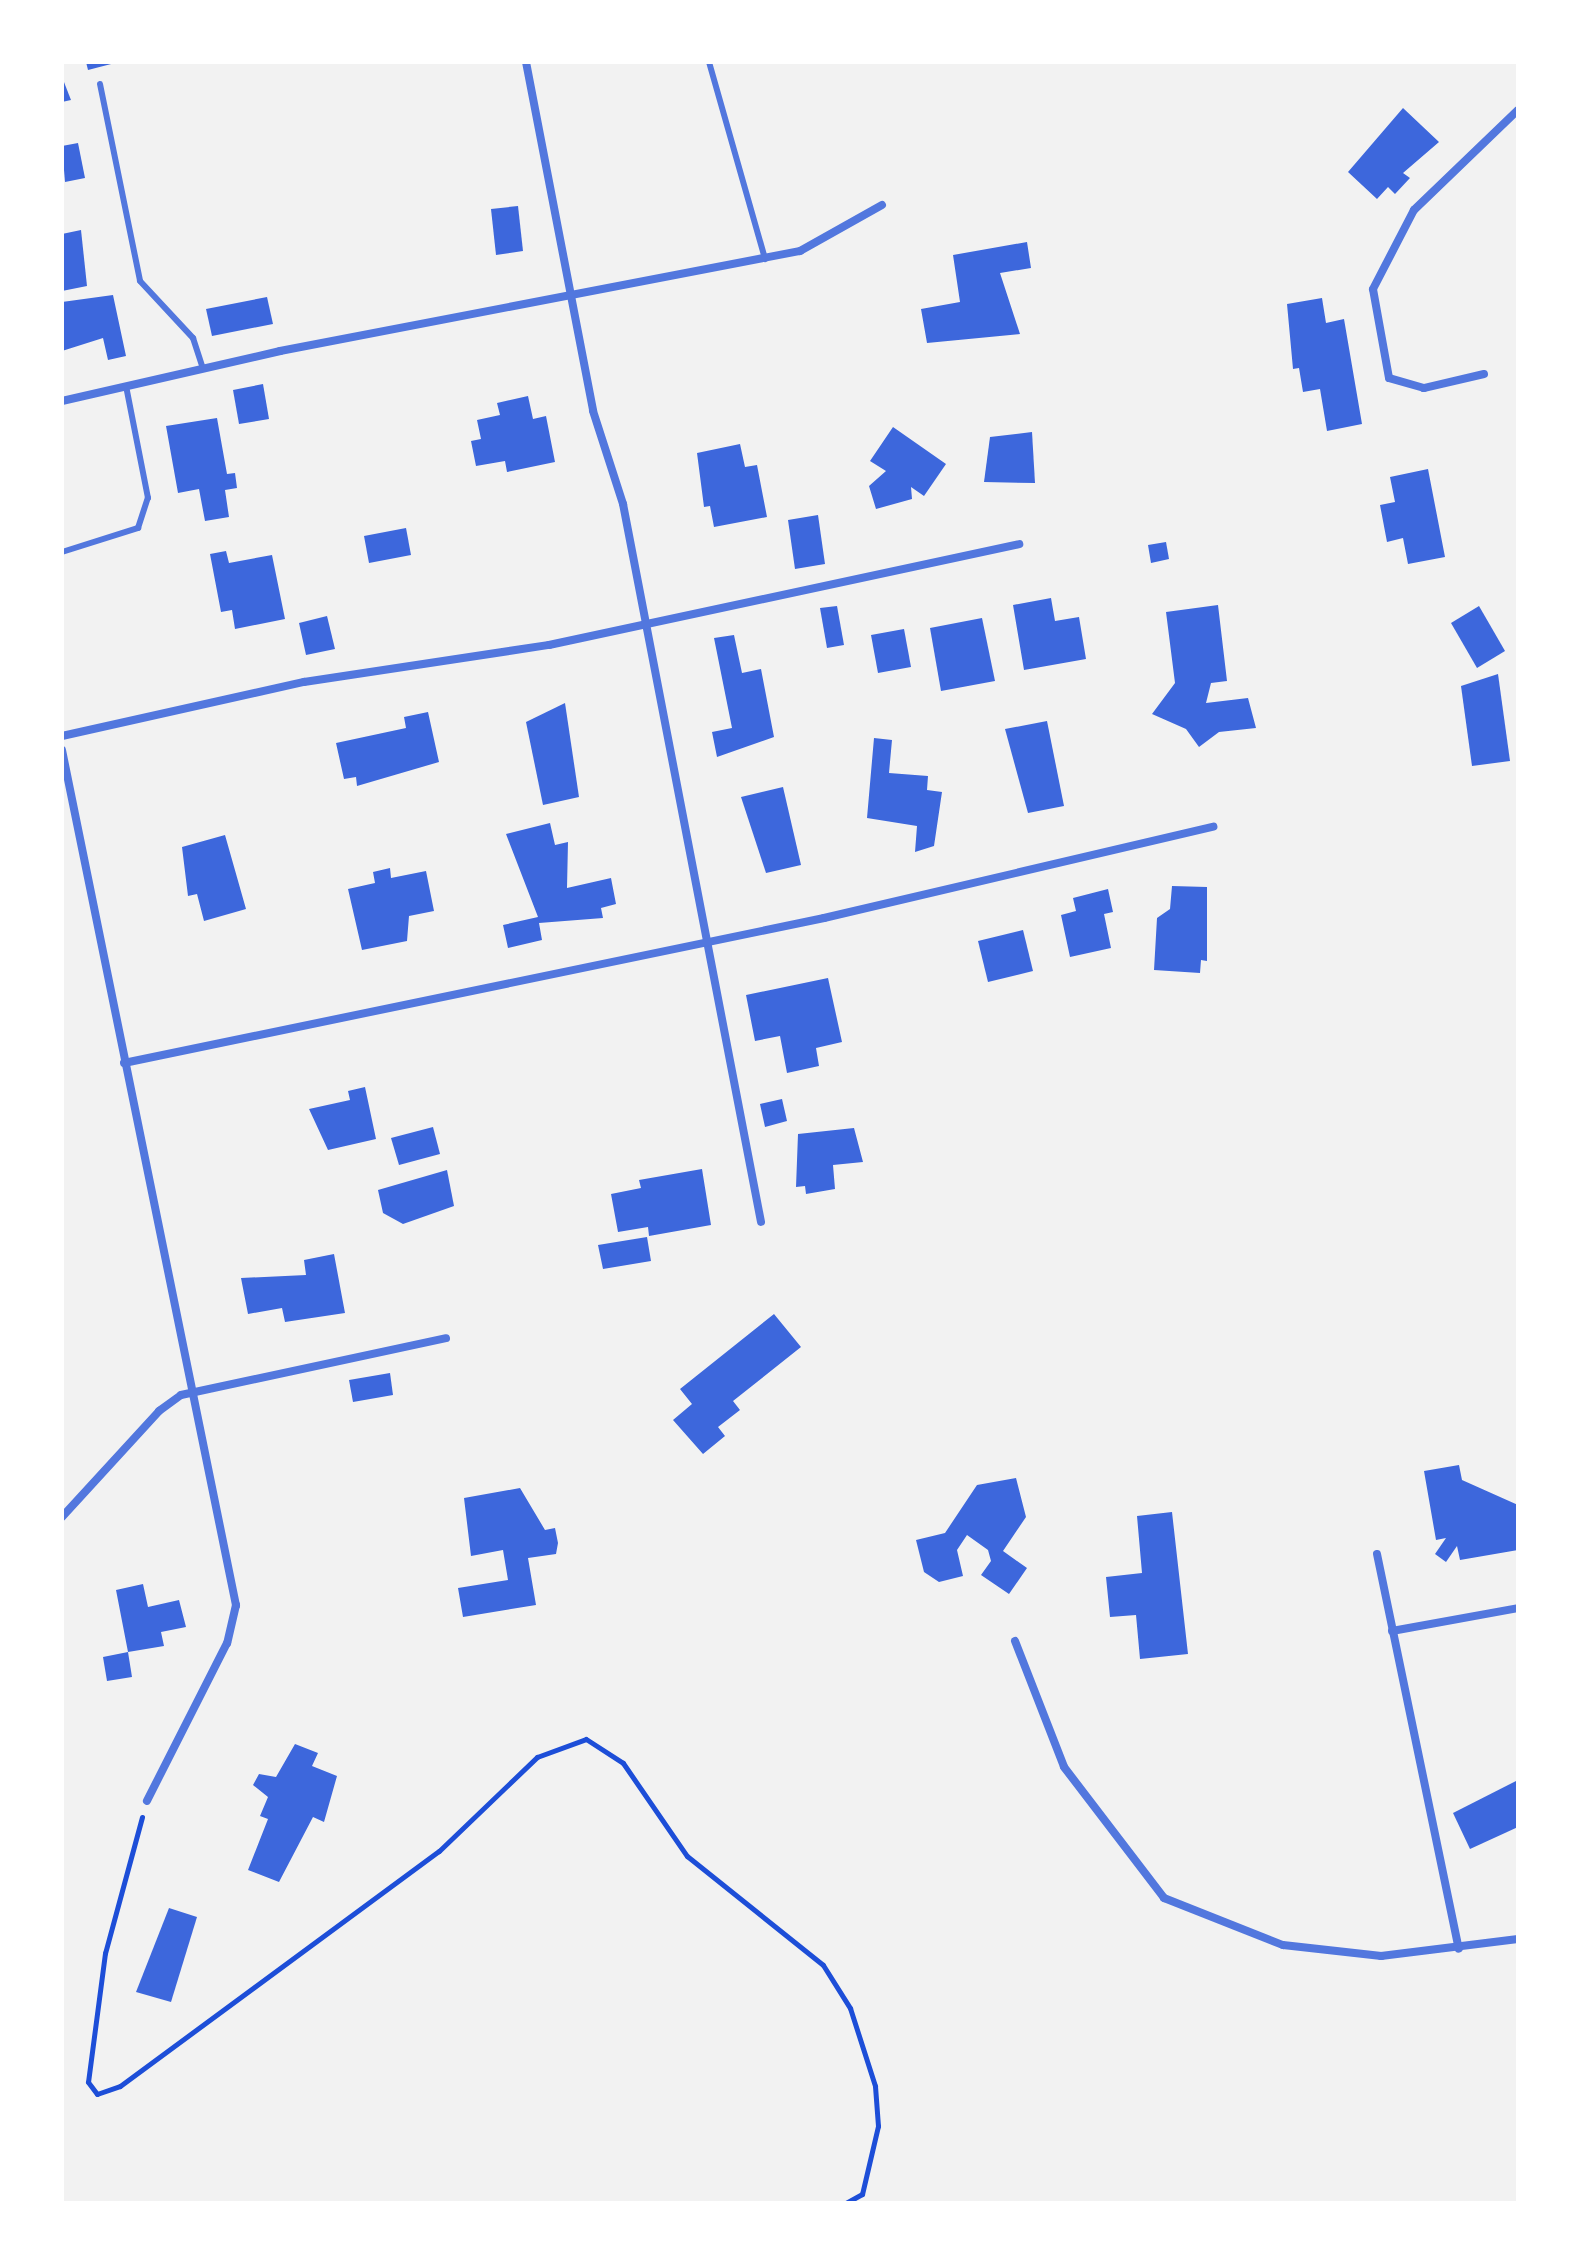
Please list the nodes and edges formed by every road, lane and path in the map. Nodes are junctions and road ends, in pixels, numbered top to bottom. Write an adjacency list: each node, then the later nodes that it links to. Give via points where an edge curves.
1 (526, 62): 7 (street)
2 (709, 62): 6 (lane)
3 (100, 84): 8 (lane, via 140,281 193,338)
4 (1518, 110): 9 (street, via 1414,210 1373,289 1389,378 1424,388)
5 (882, 205): 6 (street, via 815,246)
6 (765, 259): 7 (street)
7 (571, 295): 8 (street); 14 (street)
8 (203, 368): 10 (street)
9 (1484, 374)
10 (126, 386): 11 (street); 13 (lane, via 148,498 138,528)
11 (62, 401)
12 (1019, 544): 14 (street)
13 (62, 552)
14 (644, 625): 15 (street, via 304,682); 18 (street)
15 (62, 736)
16 (62, 750): 19 (street)
17 (1213, 827): 18 (street)
18 (703, 942): 19 (street); 20 (street)
19 (124, 1063): 22 (street)
20 (761, 1222)
21 (446, 1338): 22 (street)
22 (192, 1393): 23 (street, via 159,1411); 28 (street, via 236,1605 227,1643)
23 (62, 1517)
24 (1377, 1554): 26 (street)
25 (1518, 1608): 26 (street)
26 (1392, 1631): 30 (street)
27 (1015, 1641): 30 (street, via 1064,1767 1164,1898 1283,1945 1381,1956)
28 (147, 1801): 31 (path, via 105,1953 88,2082 97,2094 120,2086 439,1851 537,1757 586,1739 623,1763 687,1856 823,1965 850,2008 875,2086 878,2126 862,2194)
29 (1518, 1939): 30 (street)
30 (1459, 1949)
31 (846, 2203)

